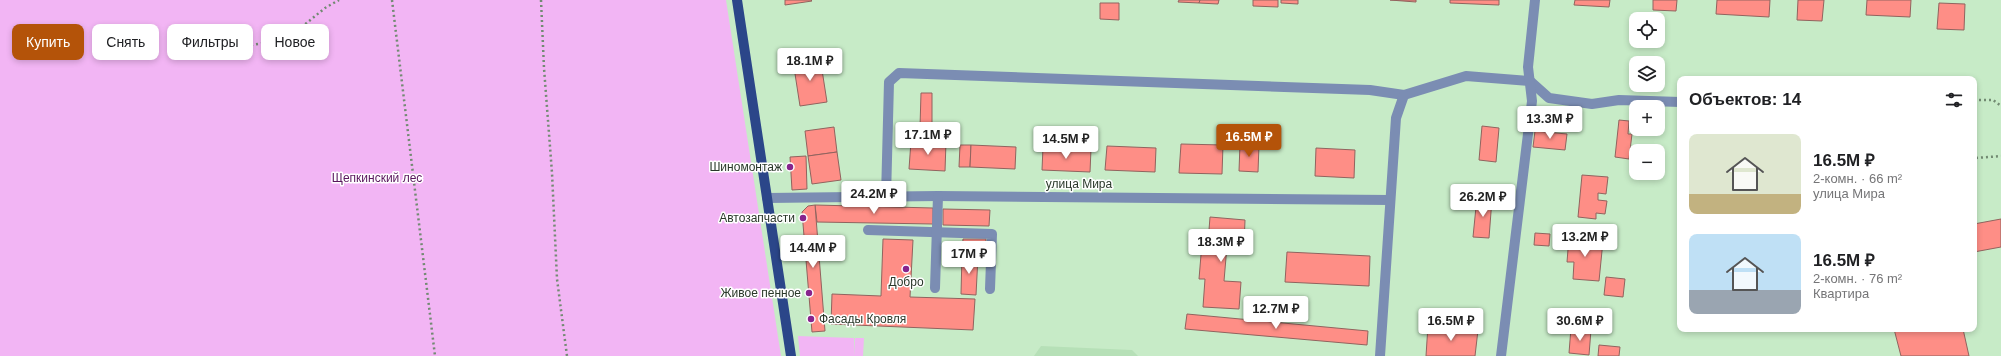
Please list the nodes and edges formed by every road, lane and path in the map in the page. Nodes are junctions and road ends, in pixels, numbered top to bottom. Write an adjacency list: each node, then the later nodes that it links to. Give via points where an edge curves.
1 (339, 0): 6 (path, via 287,39)
2 (392, 0): 22 (path)
3 (541, 0): 23 (path, via 557,279)
4 (737, 0): 16 (main road)
5 (1535, 0): 7 (street, via 1528,67)
6 (253, 45)
7 (1530, 81): 8 (street, via 1466,76); 10 (street, via 1549,98 1592,104 1619,100); 26 (street, via 1532,101)
8 (1404, 95): 15 (street, via 1370,90 899,73 889,82); 17 (street, via 1396,118)
9 (1977, 100): 11 (path, via 1993,100)
10 (1677, 102)
11 (2001, 106)
12 (2001, 156): 13 (path)
13 (1977, 158)
14 (938, 196): 15 (street, улица Мира); 17 (street, улица Мира); 19 (street)
15 (886, 197): 16 (street, улица Мира)
16 (767, 198): 24 (main road)
17 (1390, 200): 25 (street)
18 (868, 230): 19 (street)
19 (937, 232): 20 (street); 21 (street, via 992,234)
20 (935, 288)
21 (990, 289)
22 (435, 356)
23 (567, 356)
24 (791, 356)
25 (1380, 356)
26 (1501, 356)

